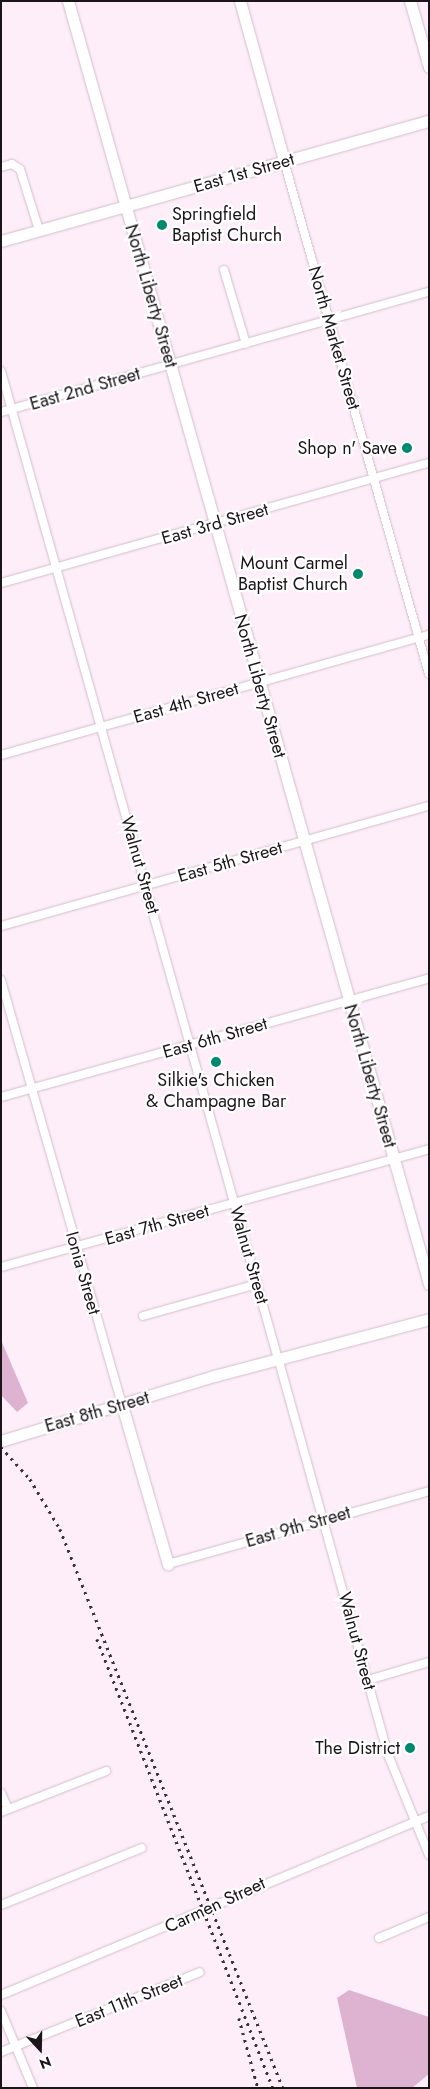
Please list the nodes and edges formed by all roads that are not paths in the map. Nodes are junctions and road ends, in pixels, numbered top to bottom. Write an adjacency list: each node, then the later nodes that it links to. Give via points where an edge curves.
1 (68, 1): 8 (street, North Liberty Street)
2 (410, 1): 4 (street)
3 (241, 2): 6 (street, North Market Street)
4 (429, 67)
5 (429, 120): 6 (street, East 1st Street)
6 (284, 161): 8 (street, East 1st Street); 13 (street, North Market Street)
7 (1, 167): 9 (street, via 17,165)
8 (126, 206): 9 (street, East 1st Street); 15 (street, North Liberty Street)
9 (39, 230): 10 (street, East 1st Street)
10 (1, 241)
11 (224, 270): 14 (street)
12 (429, 292): 13 (street, East 2nd Street)
13 (329, 320): 14 (street, East 2nd Street); 20 (street, North Market Street)
14 (246, 344): 15 (street, East 2nd Street)
15 (170, 365): 17 (street, East 2nd Street); 21 (street, North Liberty Street)
16 (1, 371): 17 (street, Walnut Street)
17 (12, 409): 18 (street, East 2nd Street); 22 (street, Walnut Street)
18 (1, 412)
19 (429, 463): 20 (street, East 3rd Street)
20 (374, 478): 21 (street, East 3rd Street); 25 (street, North Market Street)
21 (215, 524): 22 (street, East 3rd Street); 27 (street, North Liberty Street)
22 (56, 568): 23 (street, East 3rd Street); 28 (street, Walnut Street)
23 (1, 583)
24 (429, 635): 25 (street, East 4th Street)
25 (418, 638): 26 (street, North Market Street); 27 (street, East 4th Street)
26 (429, 674)
27 (259, 682): 28 (street, East 4th Street); 31 (street, North Liberty Street)
28 (101, 727): 29 (street, East 4th Street); 32 (street, Walnut Street)
29 (1, 755)
30 (429, 806): 31 (street, East 5th Street)
31 (304, 841): 32 (street, East 5th Street); 36 (street, North Liberty Street)
32 (146, 886): 33 (street, East 5th Street); 37 (street, Walnut Street)
33 (1, 926)
34 (429, 978): 36 (street, East 6th Street)
35 (1, 980): 38 (street, Ionia Street)
36 (349, 1000): 37 (street, East 6th Street); 41 (street, North Liberty Street)
37 (190, 1044): 38 (street, East 6th Street); 42 (street, Walnut Street)
38 (31, 1089): 39 (street, East 6th Street); 43 (street, Ionia Street)
39 (1, 1097)
40 (429, 1149): 41 (street, East 7th Street)
41 (393, 1159): 42 (street, East 7th Street); 46 (street, North Liberty Street)
42 (234, 1203): 43 (street, East 7th Street); 45 (street, Walnut Street)
43 (76, 1247): 44 (street, East 7th Street); 50 (street, Ionia Street)
44 (1, 1267)
45 (257, 1284): 47 (street); 49 (street, Walnut Street)
46 (429, 1284)
47 (143, 1316)
48 (429, 1319): 49 (street, East 8th Street, via 356,1340 346,1347)
49 (279, 1362): 50 (street, East 8th Street); 53 (street, Walnut Street)
50 (122, 1406): 51 (street, East 8th Street); 54 (street, Ionia Street)
51 (1, 1441)
52 (429, 1491): 53 (street, East 9th Street)
53 (324, 1520): 54 (street, East 9th Street); 56 (street, Walnut Street)
54 (168, 1564)
55 (429, 1662): 56 (street)
56 (368, 1680): 61 (street, Walnut Street, via 394,1771)
57 (106, 1771): 59 (street)
58 (1, 1793): 59 (street)
59 (4, 1810)
60 (429, 1816): 61 (street, Carmen Street)
61 (414, 1822): 63 (street, Walnut Street); 68 (street, Carmen Street)
62 (142, 1848): 64 (street)
63 (429, 1855)
64 (1, 1905)
65 (429, 1917): 66 (street)
66 (379, 1938)
67 (200, 1972): 70 (street, East 11th Street)
68 (1, 1995)
69 (1, 2011): 70 (street)
70 (16, 2046): 71 (street, East 11th Street); 72 (street)
71 (1, 2052)
72 (32, 2088)

